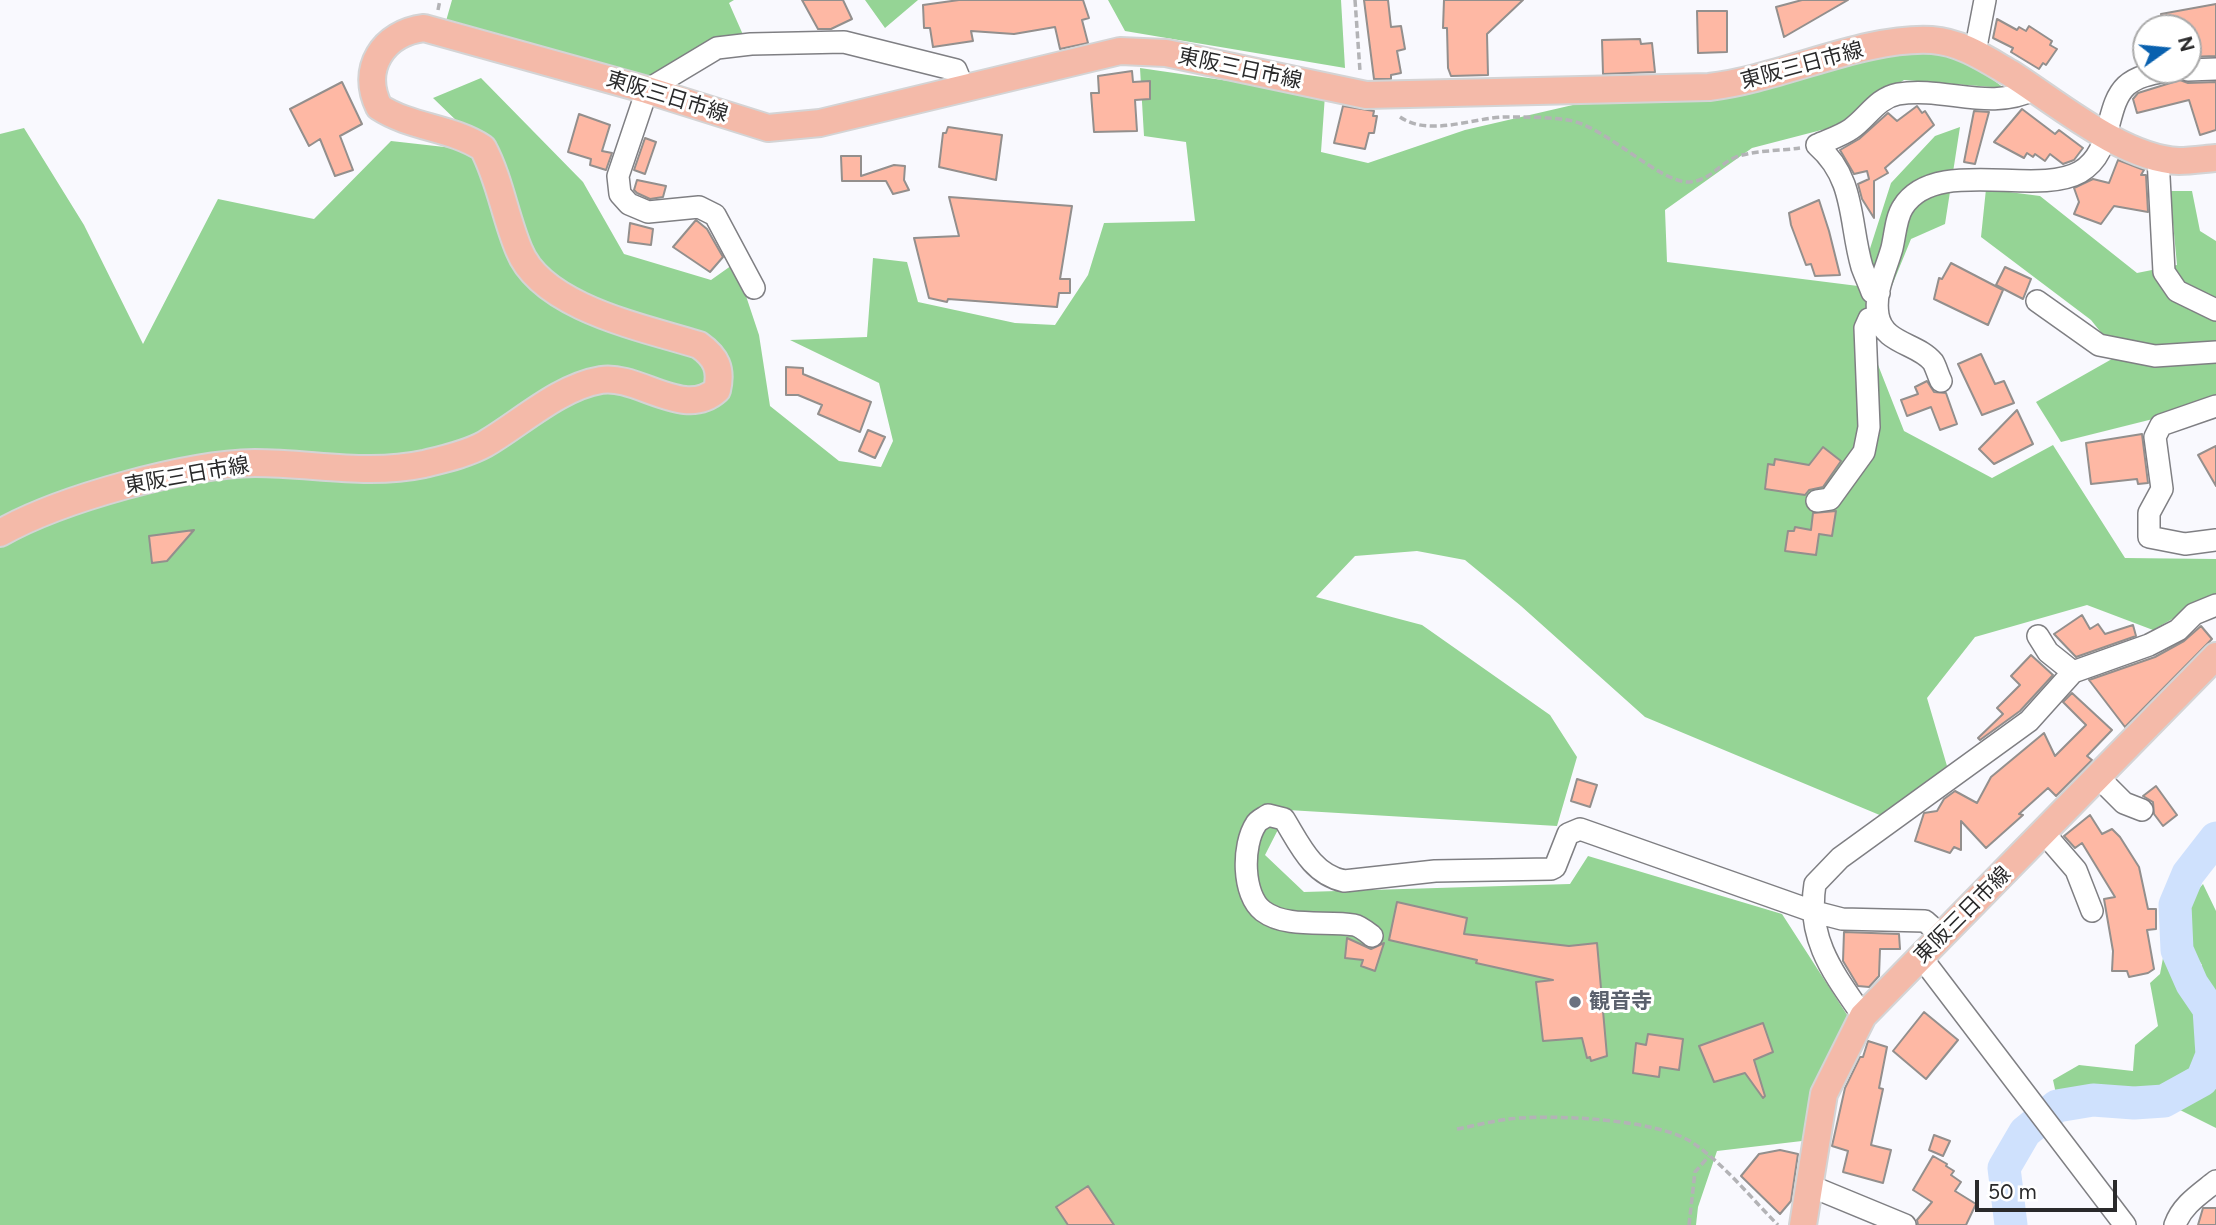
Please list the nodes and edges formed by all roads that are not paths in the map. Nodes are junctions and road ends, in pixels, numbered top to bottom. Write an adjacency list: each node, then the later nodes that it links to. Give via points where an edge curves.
1 (1985, 0): 2 (street)
2 (1975, 52): 4 (main road, 東阪三日市線, via 1933,40 1887,43 1742,83 1709,87 1376,95 1166,53 1120,51); 5 (main road, 東阪三日市線)
3 (2132, 81): 7 (street, via 2124,87)
4 (963, 87): 6 (main road, 東阪三日市線, via 820,123 768,128); 6 (street, via 956,69 845,42 717,48)
5 (2035, 89): 7 (main road, 東阪三日市線); 11 (street, via 1992,100 1894,94 1853,128 1817,145 1840,176 1855,220 1862,266 1872,292)
6 (647, 90): 10 (street, via 618,176 620,194 629,204 648,212 699,207 715,215); 19 (main road, 東阪三日市線, via 424,29 407,30 382,48 371,81 379,107 400,120 483,148 520,253 534,274 555,291 601,314 710,352 720,379 709,396 687,400 622,381 602,380 573,389 477,448 426,463 361,471 254,463 216,467 80,499)
7 (2106, 135): 8 (main road, 東阪三日市線); 11 (street, via 2090,166 2064,179 1963,179 1916,195 1903,207)
8 (2158, 158): 9 (main road, 東阪三日市線); 13 (street, via 2164,272 2177,291)
9 (2216, 158)
10 (754, 288)
11 (1878, 293): 14 (street)
12 (2037, 301): 15 (street, via 2099,345 2155,356)
13 (2216, 310)
14 (1878, 317): 16 (street, via 1889,334 1932,361); 18 (street, via 1869,319 1865,328 1869,427 1864,452 1830,499)
15 (2216, 352)
16 (1941, 381)
17 (2216, 406): 20 (street, via 2161,425 2155,438 2162,489 2150,513 2149,537 2185,544)
18 (1817, 501)
19 (0, 533)
20 (2216, 540)
21 (2216, 605): 24 (street, via 2194,614 2178,630 2149,645)
22 (2038, 636): 24 (street, via 2048,652)
23 (2216, 656): 25 (main road, 東阪三日市線)
24 (2073, 672): 29 (street, via 2029,721 1824,873 1815,884)
25 (2098, 778): 26 (street, via 2124,803); 27 (main road, 東阪三日市線)
26 (2142, 810)
27 (2044, 833): 28 (street, via 2076,870); 31 (main road, 東阪三日市線)
28 (2092, 911)
29 (1815, 912): 30 (street, via 1580,829 1568,834 1551,869 1435,871 1344,881 1331,878 1308,858 1284,819 1268,815 1256,822 1248,842 1247,870 1254,901 1265,912 1294,920 1357,925); 31 (street, via 1842,919 1925,921); 33 (street, via 1824,959)
30 (1372, 936)
31 (1942, 936): 32 (main road, 東阪三日市線)
32 (1921, 957): 33 (main road, 東阪三日市線); 38 (street)
33 (1863, 1016): 35 (main road, 東阪三日市線, via 1824,1094)
34 (2216, 1181): 39 (street, via 2192,1201)
35 (1808, 1185): 36 (street, via 1864,1209); 37 (main road, 東阪三日市線)
36 (1908, 1215)
37 (1803, 1225)
38 (2125, 1225)
39 (2175, 1225)

